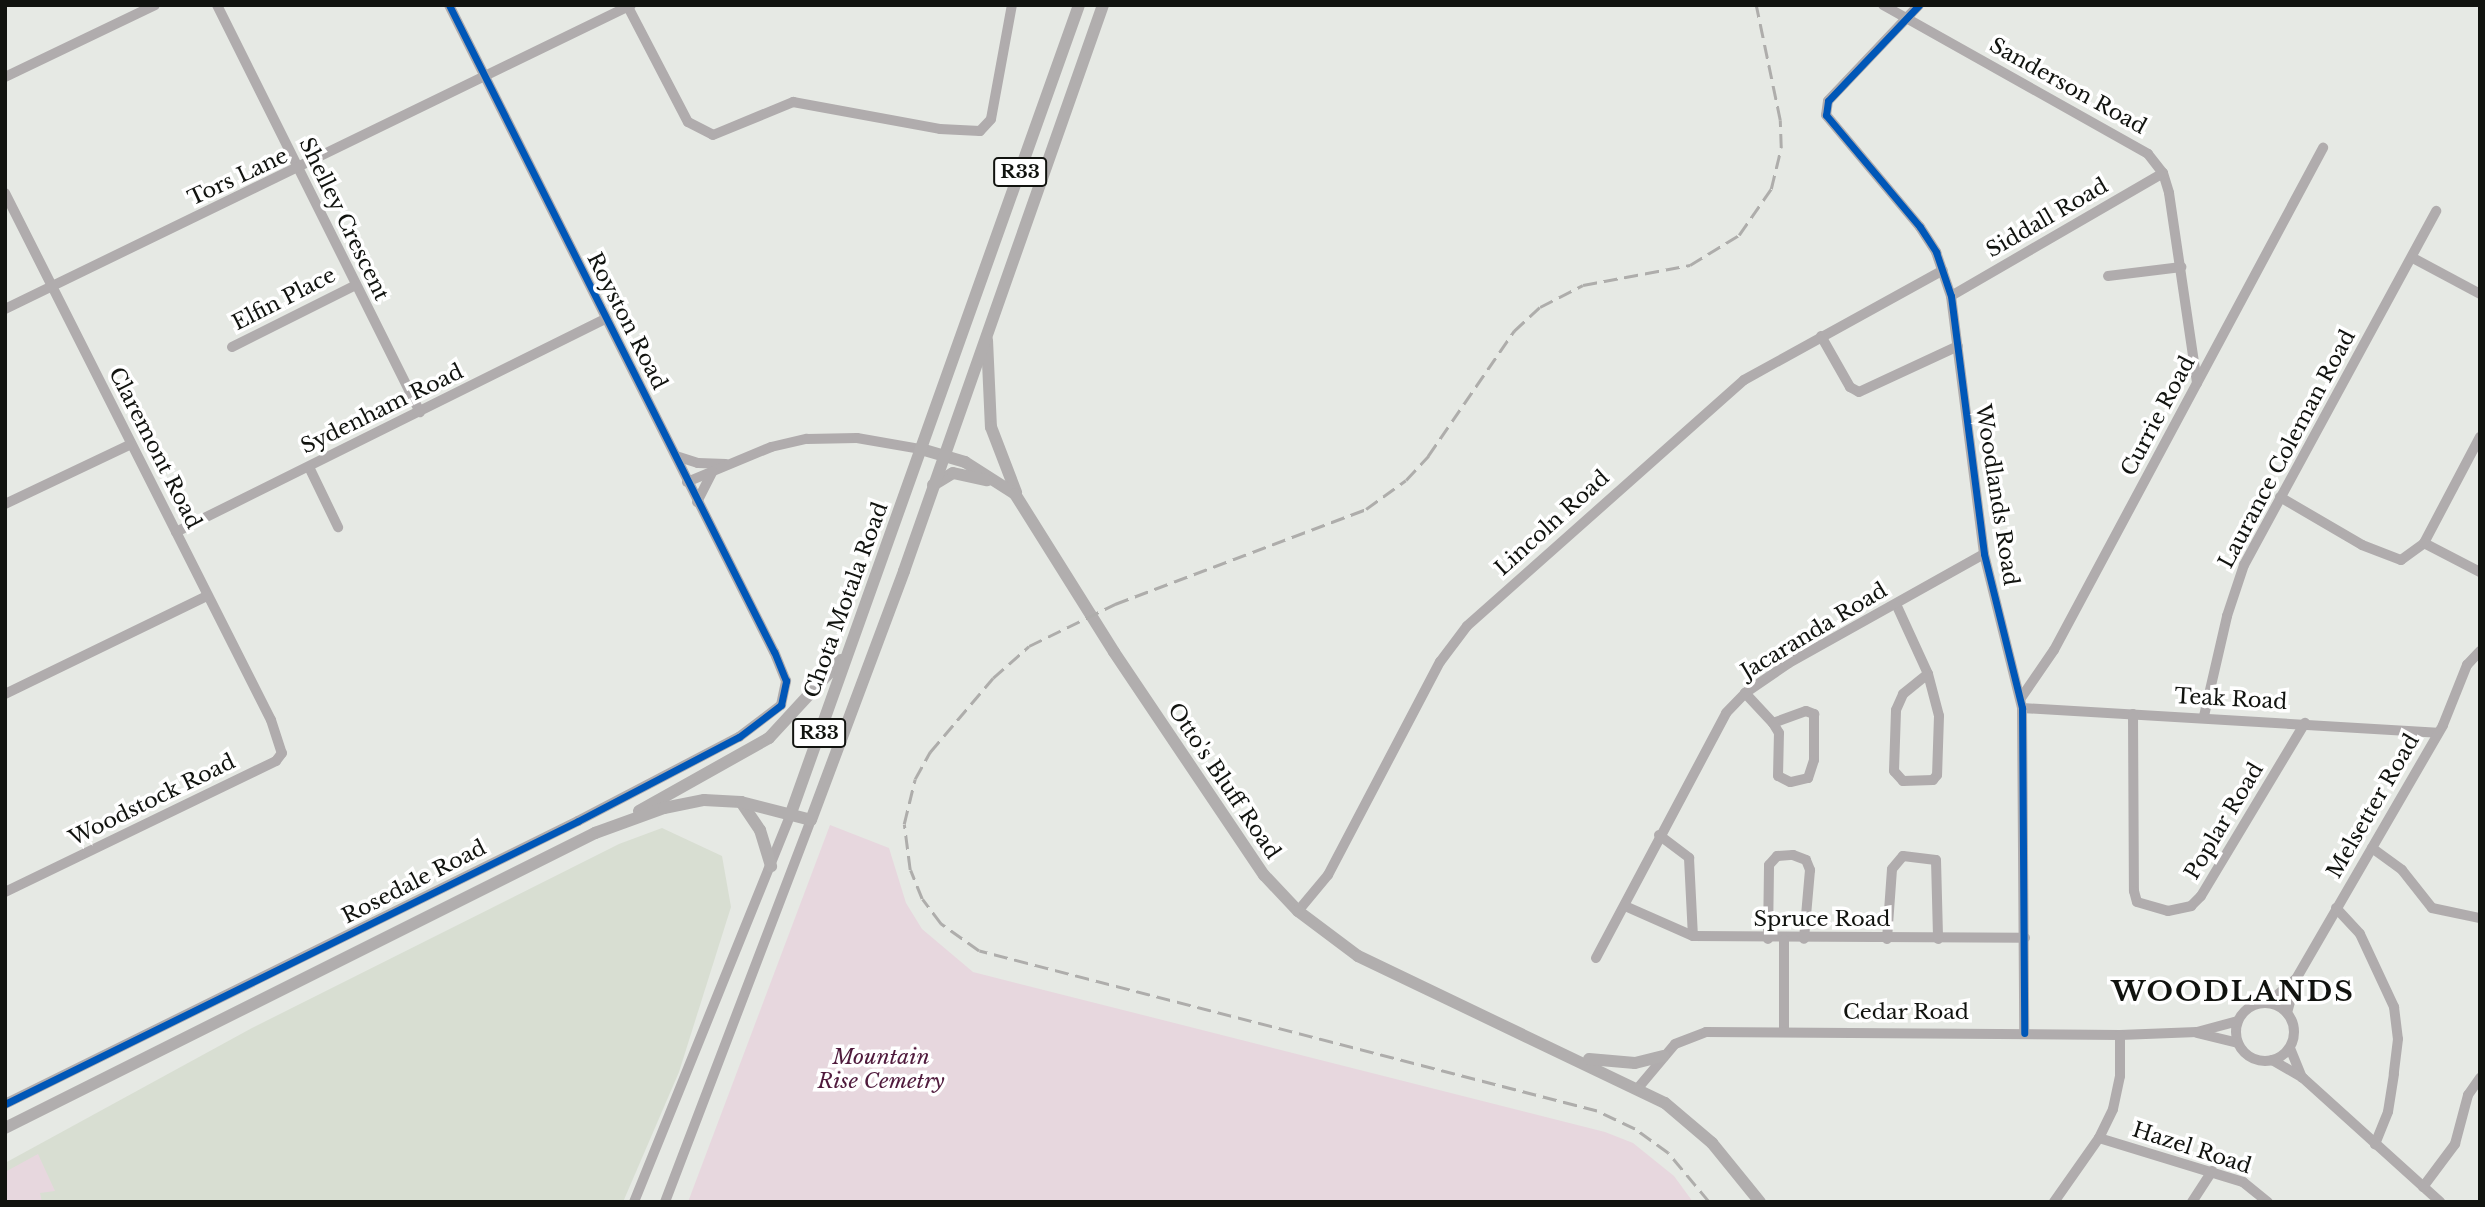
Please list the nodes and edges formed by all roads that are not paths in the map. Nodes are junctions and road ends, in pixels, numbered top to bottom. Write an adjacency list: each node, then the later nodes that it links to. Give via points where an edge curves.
1 (155, 5): 12 (street)
2 (217, 5): 14 (street, Shelley Crescent)
3 (449, 5): 11 (street, Royston Road)
4 (1012, 5): 9 (street, via 991,119 979,131 940,129 793,102 713,135 688,122)
5 (1079, 5): 36 (main road, Chota Motala Road / R33)
6 (1102, 5): 28 (main road, Chota Motala Road / R33)
7 (1883, 5): 10 (street, Sanderson Road)
8 (1919, 5): 10 (street)
9 (629, 6): 11 (street, Tors Lane)
10 (1907, 18): 15 (street, Sanderson Road, via 2123,135); 20 (street, Woodlands Road, via 1828,101 1826,115 1920,227)
11 (484, 73): 14 (street, Tors Lane); 27 (street, Royston Road)
12 (5, 77)
13 (2323, 148): 32 (street, Currie Road)
14 (299, 169): 22 (street, Tors Lane); 23 (street, Shelley Crescent)
15 (2163, 173): 19 (street); 25 (street, Siddall Road)
16 (5, 193): 22 (street, Claremont Road)
17 (2436, 211): 18 (street, Laurance Coleman Road)
18 (2413, 258): 24 (street); 44 (street, Laurance Coleman Road)
19 (2181, 267): 21 (street); 32 (street)
20 (1943, 271): 25 (street, Woodlands Road); 29 (street, Lincoln Road)
21 (2108, 276)
22 (54, 285): 26 (street, Tors Lane); 35 (street, Claremont Road)
23 (354, 286): 31 (street, Elfin Place); 33 (street, Shelley Crescent)
24 (2480, 294)
25 (1951, 296): 30 (street, Woodlands Road)
26 (5, 309)
27 (605, 319): 33 (street, Sydenham Road); 38 (street, Royston Road)
28 (988, 326): 37 (main road, Chota Motala Road / R33); 45 (main road, via 991,427)
29 (1821, 336): 30 (street, via 1850,387 1859,392); 78 (street, Lincoln Road, via 1744,380 1466,626 1440,662 1328,874)
30 (1958, 346): 51 (street, Woodlands Road)
31 (232, 347)
32 (2198, 384): 61 (street, Currie Road)
33 (420, 412): 40 (street, Sydenham Road)
34 (2480, 437): 50 (street)
35 (129, 445): 47 (street); 49 (street, Claremont Road)
36 (921, 449): 37 (main road, Otto's Bluff Road); 39 (street, Otto's Bluff Road, via 857,438 807,439); 57 (main road, Chota Motala Road / R33)
37 (943, 454): 43 (main road, Chota Motala Road / R33); 45 (main road, Otto's Bluff Road, via 985,472)
38 (676, 456): 39 (street, via 698,463); 42 (street, Royston Road)
39 (731, 464): 41 (street, Otto's Bluff Road)
40 (309, 467): 48 (street); 49 (street, Sydenham Road)
41 (712, 472): 42 (street, Otto's Bluff Road); 46 (street)
42 (687, 482): 46 (street, Royston Road)
43 (933, 486): 45 (main road, via 960,472); 70 (main road, Chota Motala Road / R33)
44 (2280, 497): 50 (street, via 2389,558 2411,557); 63 (street, Laurance Coleman Road, via 2234,589)
45 (1018, 498): 78 (main road, Otto's Bluff Road, via 1114,652 1264,875)
46 (697, 502): 56 (street, Royston Road)
47 (5, 504)
48 (338, 527)
49 (176, 532): 53 (street, Claremont Road)
50 (2424, 543): 52 (street)
51 (1984, 554): 54 (street, Jacaranda Road); 61 (street, Woodlands Road)
52 (2480, 572)
53 (207, 596): 60 (street); 64 (street, Claremont Road)
54 (1896, 604): 58 (street); 59 (street, Jacaranda Road)
55 (2480, 651): 67 (street, Melsetter Road, via 2467,666)
56 (774, 652): 104 (street, Rosedale Road, via 786,681 781,705 739,737)
57 (847, 653): 69 (main road, Chota Motala Road / R33); 71 (main road, via 769,738)
58 (1928, 674): 58 (street, via 1903,694 1896,710 1894,771 1903,780 1933,780 1937,775 1939,716)
59 (1745, 693): 65 (street); 72 (street, Jacaranda Road, via 1726,713)
60 (5, 694)
61 (2022, 703): 62 (street, Teak Road); 81 (street, Woodlands Road)
62 (2133, 714): 63 (street, Teak Road); 66 (street, Poplar Road, via 2134,891 2137,902 2168,911 2191,906 2201,896)
63 (2204, 716): 66 (street, Teak Road)
64 (271, 720): 75 (street, Woodstock Road, via 281,749 276,761)
65 (1773, 723): 65 (street, via 1779,733 1777,776 1790,782 1808,778 1814,760 1814,714 1806,710)
66 (2305, 723): 67 (street, Teak Road)
67 (2437, 733): 73 (street, Melsetter Road)
68 (741, 802): 69 (main road); 71 (main road, via 682,803); 74 (main road, via 760,830)
69 (791, 813): 70 (main road); 74 (street, Chota Motala Road)
70 (811, 820): 111 (street, Chota Motala Road)
71 (595, 833): 105 (main road)
72 (1659, 835): 76 (street, Jacaranda Road); 80 (street, via 1689,858)
73 (2372, 848): 77 (street, Melsetter Road); 79 (street, via 2402,870 2432,908)
74 (771, 866): 110 (street, Chota Motala Road)
75 (5, 892)
76 (1625, 906): 80 (street, Spruce Road); 87 (street, Jacaranda Road)
77 (2336, 908): 88 (street, Melsetter Road); 107 (street, via 2366,944 2393,1007 2398,1039 2394,1074 2388,1111)
78 (1298, 911): 99 (main road, Otto's Bluff Road, via 1377,967)
79 (2480, 918)
80 (1693, 936): 82 (street, Spruce Road)
81 (2025, 938): 85 (street, Spruce Road); 94 (street, Woodlands Road)
82 (1768, 939): 83 (street, via 1769,865 1782,855 1802,857 1809,865); 86 (street, Spruce Road)
83 (1804, 939): 84 (street, Spruce Road); 86 (street, Spruce Road)
84 (1887, 939): 85 (street, Spruce Road); 85 (street, via 1892,869 1903,856 1936,860)
85 (1938, 939)
86 (1784, 940): 92 (street)
87 (1596, 958)
88 (2296, 979): 89 (street, Melsetter Road); 90 (street, Melsetter Road)
89 (2268, 1003): 90 (street); 91 (street, via 2256,1004)
90 (2287, 1013): 97 (street, via 2294,1030)
91 (2238, 1021): 93 (street, Cedar Road); 96 (street)
92 (1784, 1031): 94 (street, Cedar Road); 98 (street, Cedar Road, via 1693,1034)
93 (2197, 1032): 95 (street, Cedar Road); 96 (street, Cedar Road)
94 (2024, 1033): 95 (street, Cedar Road)
95 (2120, 1035): 106 (street, via 2118,1092)
96 (2238, 1043): 100 (street, via 2252,1058)
97 (2290, 1048): 100 (street); 102 (street)
98 (1662, 1056): 99 (main road, via 1635,1063); 103 (street, Cedar Road)
99 (1575, 1057): 103 (main road, Otto's Bluff Road)
100 (2272, 1060): 102 (street)
101 (2480, 1078): 109 (street, via 2468,1095 2455,1144)
102 (2303, 1079): 107 (street)
103 (1639, 1088): 112 (main road, Otto's Bluff Road, via 1665,1102 1712,1143)
104 (5, 1104)
105 (5, 1128)
106 (2099, 1138): 108 (street, Hazel Road); 113 (street)
107 (2375, 1145): 109 (street)
108 (2213, 1171): 114 (street); 115 (street, Hazel Road, via 2243,1182)
109 (2423, 1187): 116 (street)
110 (634, 1202)
111 (666, 1202)
112 (1760, 1202)
113 (2054, 1202)
114 (2192, 1202)
115 (2268, 1202)
116 (2440, 1202)

